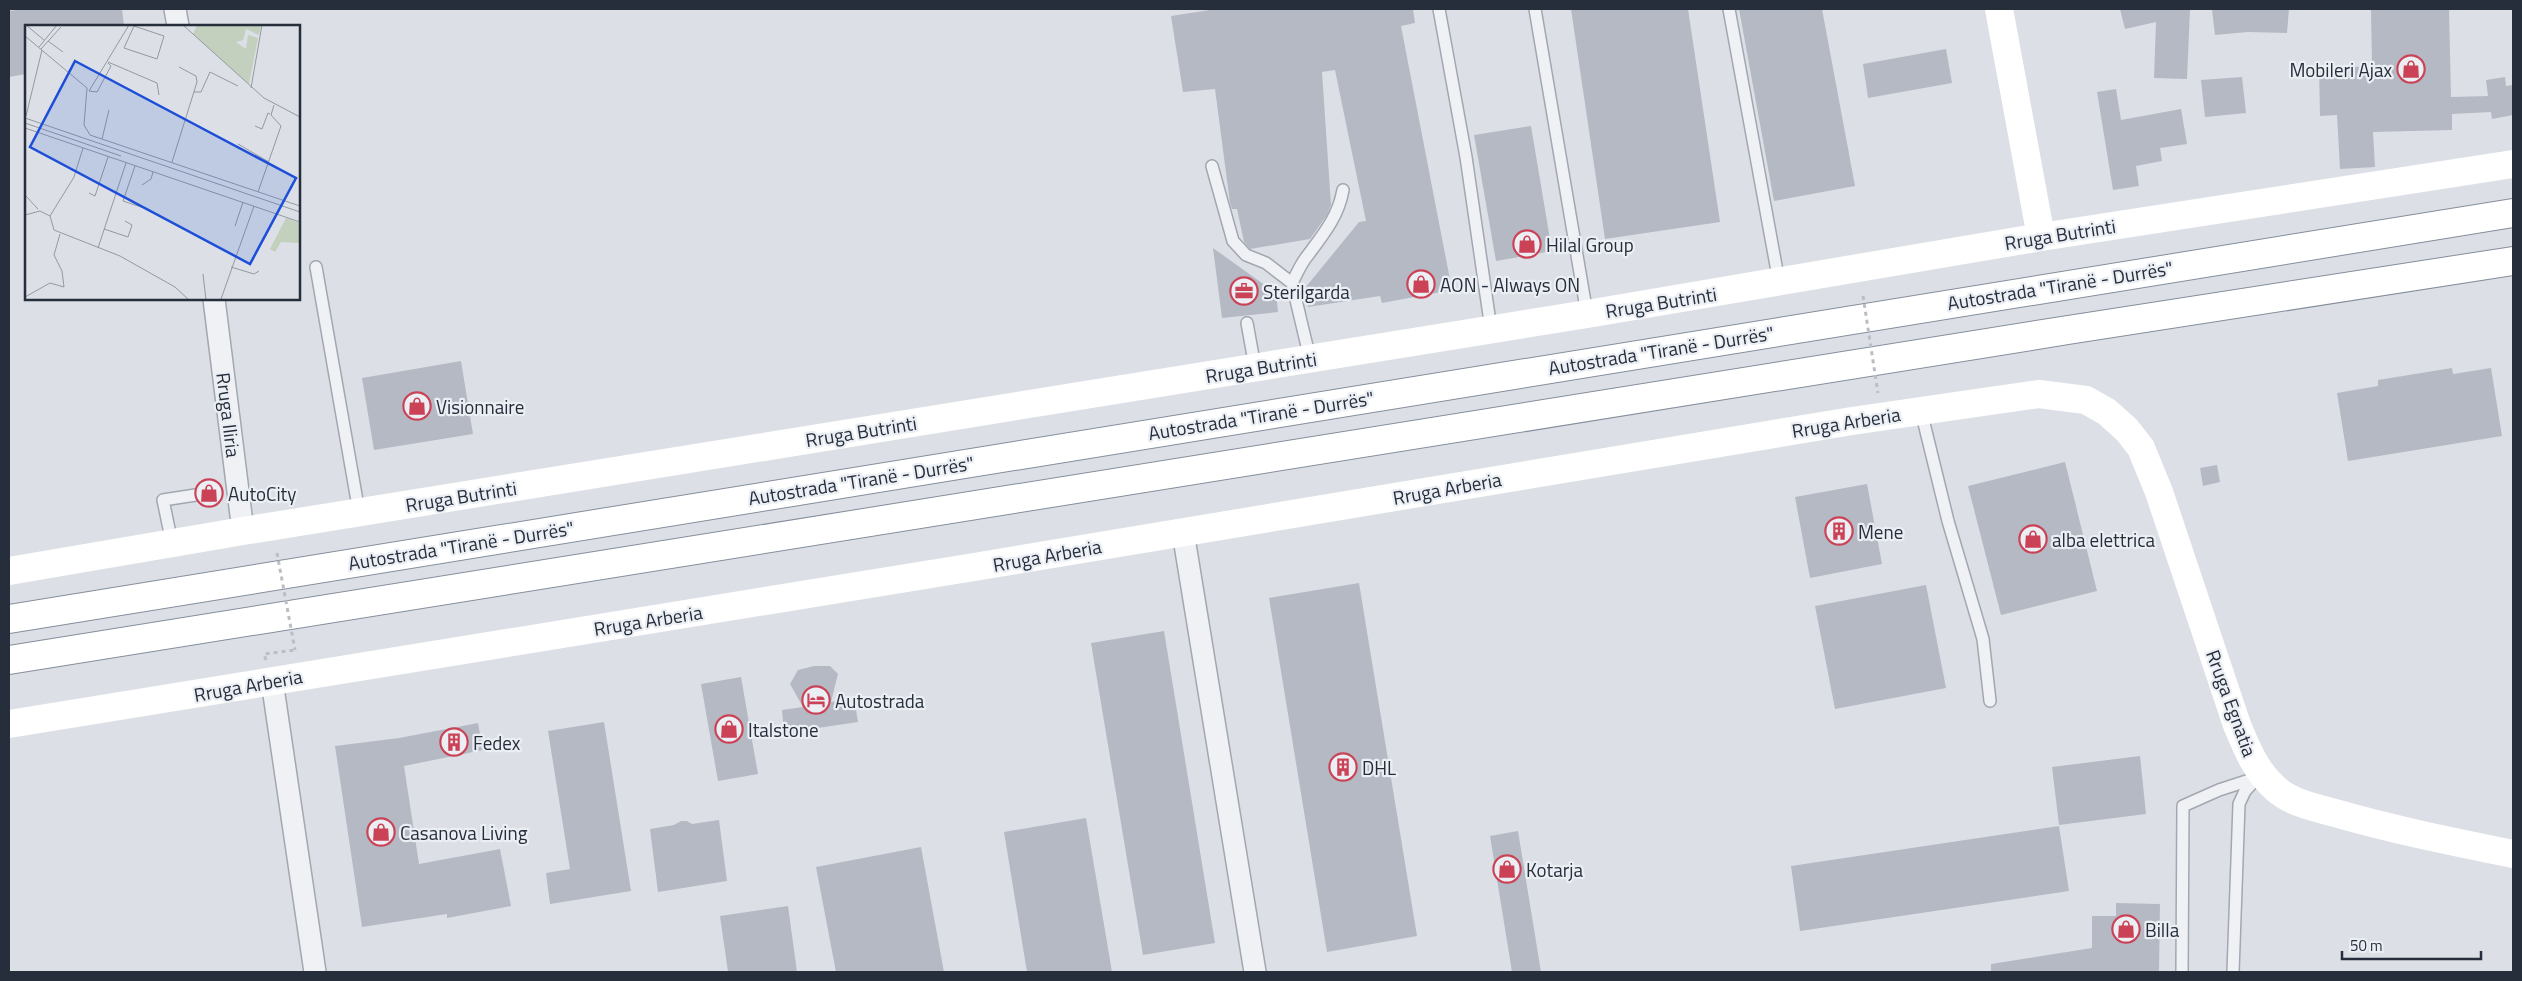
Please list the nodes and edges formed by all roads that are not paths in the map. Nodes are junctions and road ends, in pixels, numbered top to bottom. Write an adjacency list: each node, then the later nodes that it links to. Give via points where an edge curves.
1 (175, 9): 6 (street)
2 (1439, 9): 19 (lane, via 1467,166)
3 (1535, 9): 17 (lane)
4 (1729, 9): 14 (lane)
5 (1999, 9): 11 (main road)
6 (178, 25)
7 (2513, 164): 11 (main road, Rruga Butrinti)
8 (1212, 166): 15 (lane, via 1233,241 1246,255 1266,263)
9 (1343, 190): 15 (lane, via 1340,208)
10 (2513, 213): 30 (main road, Autostrada "Tiranë - Durrës")
11 (2041, 236): 14 (main road, Rruga Butrinti, via 1888,256)
12 (2513, 261): 31 (main road)
13 (316, 267): 25 (lane)
14 (1779, 282): 17 (main road, Rruga Butrinti)
15 (1292, 283): 20 (lane)
16 (214, 300): 26 (street, Rruga Iliria)
17 (1587, 314): 19 (main road, Rruga Butrinti)
18 (1247, 323): 21 (lane)
19 (1490, 329): 20 (main road, Rruga Butrinti)
20 (1310, 359): 21 (main road, Rruga Butrinti)
21 (1255, 367): 25 (main road, Rruga Butrinti)
22 (2086, 400): 23 (main road, Rruga Arberia, via 2039,394); 35 (main road, Rruga Egnatia, via 2107,412 2127,430 2150,467 2237,725)
23 (1921, 411): 27 (main road, Rruga Arberia); 33 (lane, via 1948,520 1983,638)
24 (202, 494): 28 (lane, via 164,500)
25 (359, 512): 26 (main road, Rruga Butrinti)
26 (243, 531): 28 (main road, Rruga Butrinti)
27 (1183, 532): 32 (main road, Rruga Arberia); 38 (street)
28 (172, 543): 29 (main road, Rruga Butrinti)
29 (9, 571)
30 (9, 619)
31 (9, 660)
32 (272, 681): 34 (main road, Rruga Arberia); 37 (street)
33 (1990, 701)
34 (9, 724)
35 (2262, 776): 36 (main road, Rruga Egnatia, via 2278,791 2310,806 2415,834); 39 (lane, via 2218,790 2183,806); 40 (lane, via 2244,791 2239,804)
36 (2513, 854)
37 (315, 972)
38 (1255, 972)
39 (2182, 972)
40 (2232, 972)

